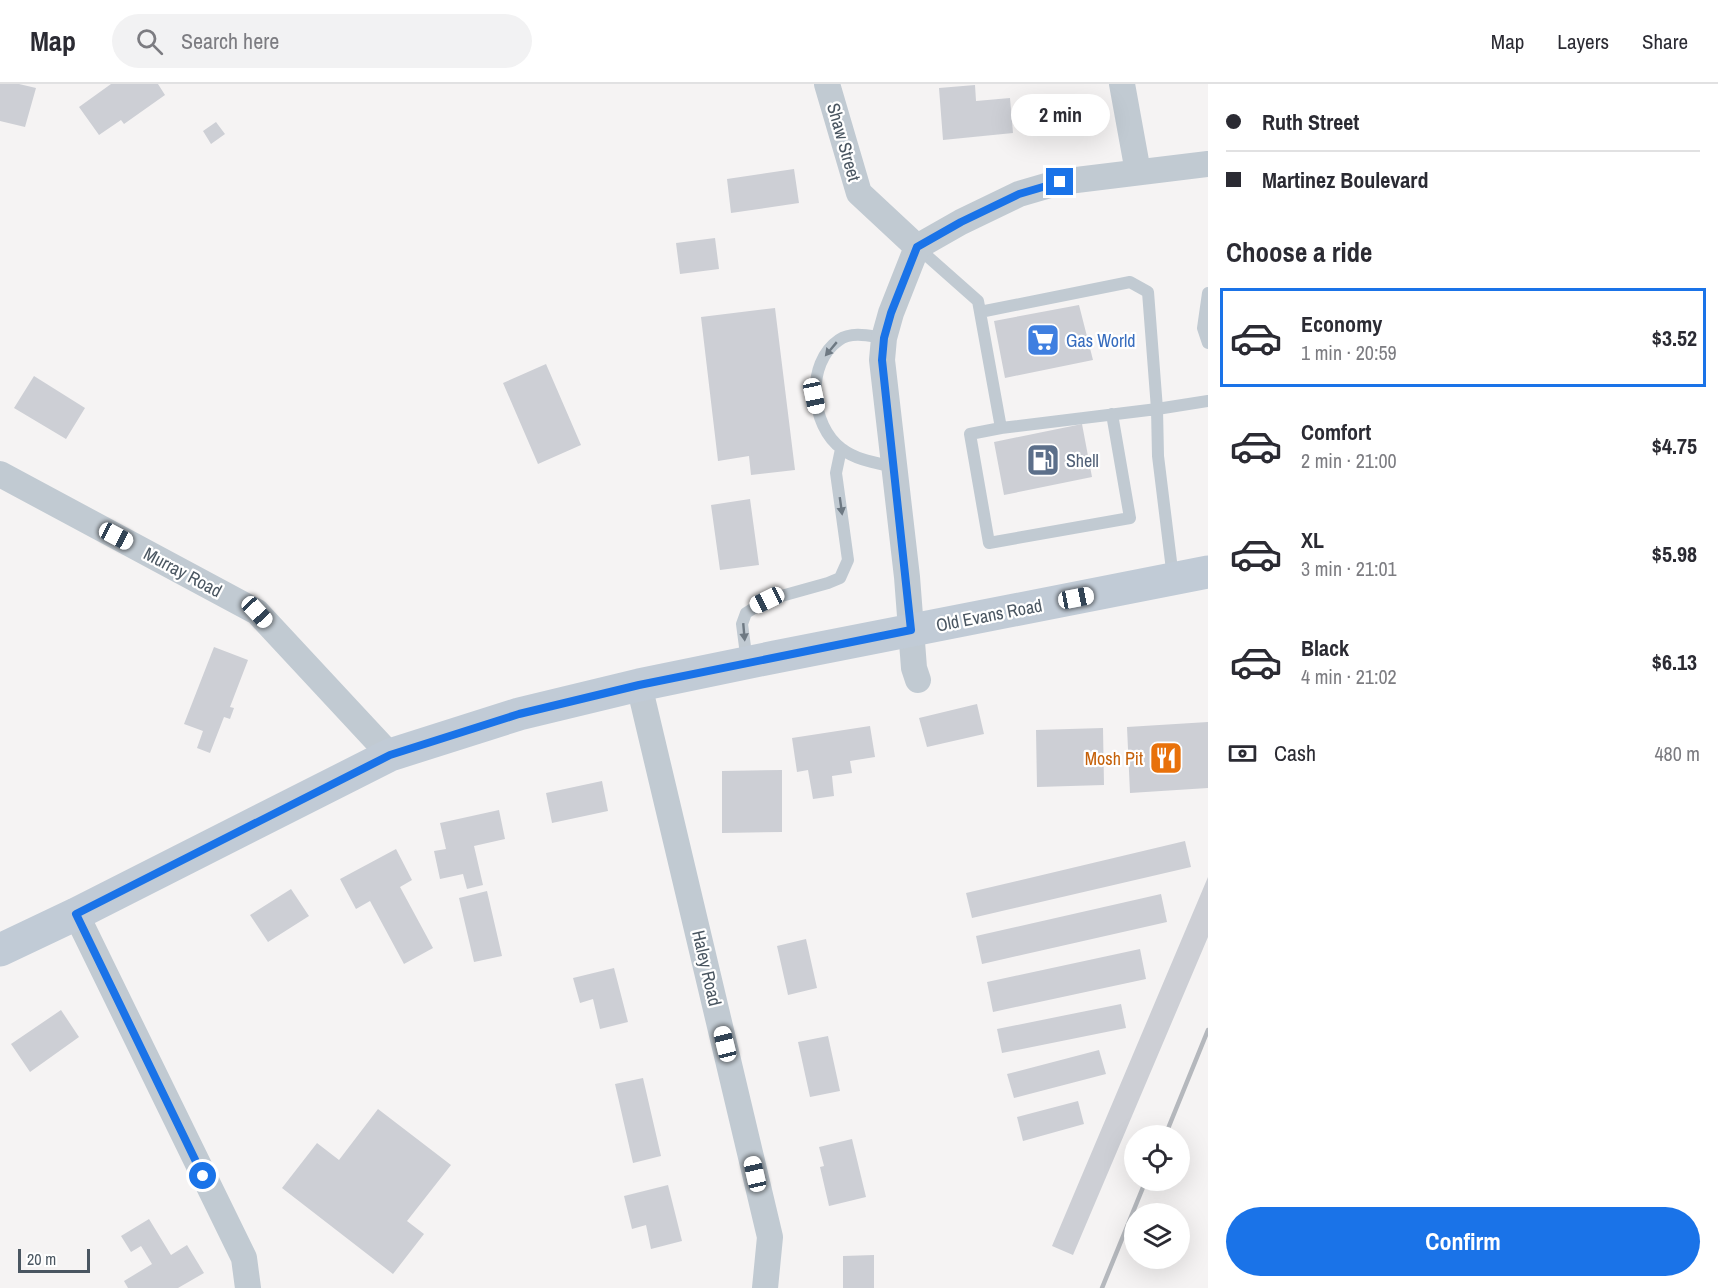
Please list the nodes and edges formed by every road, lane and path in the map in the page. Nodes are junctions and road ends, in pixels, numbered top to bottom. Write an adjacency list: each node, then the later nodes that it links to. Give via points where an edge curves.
1 (827, 84): 5 (street, Shaw Street, via 859,193)
2 (1122, 84): 4 (street)
3 (1208, 164): 4 (street)
4 (1138, 172): 5 (street, via 1060,182 1019,194)
5 (917, 247): 7 (lane, via 978,301); 8 (street)
6 (1208, 293): 9 (lane, via 1203,328)
7 (980, 312): 11 (lane, via 1130,282 1148,292); 13 (lane)
8 (884, 338): 14 (lane, one-way to 14, via 855,334 840,339 822,361 814,396 828,435); 15 (street, via 882,360)
9 (1208, 344)
10 (1208, 401): 11 (lane)
11 (1157, 409): 12 (lane); 18 (lane, via 1158,456)
12 (1112, 414): 13 (lane); 13 (lane, via 1130,518 988,543 970,434)
13 (1001, 428)
14 (841, 449): 15 (lane); 20 (lane, one-way to 20, via 836,473 846,568 840,578 828,584 767,600 746,612 742,624)
15 (894, 467): 19 (street)
16 (0, 474): 23 (street, Murray Road, via 257,612)
17 (1208, 572): 18 (street, Old Evans Road)
18 (1174, 579): 19 (street, Old Evans Road)
19 (911, 630): 20 (street, Old Evans Road); 21 (street)
20 (747, 663): 22 (street, Old Evans Road)
21 (918, 680)
22 (639, 685): 23 (street, Old Evans Road, via 519,714); 27 (street, Haley Road, via 770,1237)
23 (390, 755): 24 (street, Old Evans Road)
24 (76, 914): 25 (street, Old Evans Road); 26 (street, via 244,1258)
25 (0, 950)
26 (248, 1288)
27 (765, 1288)

